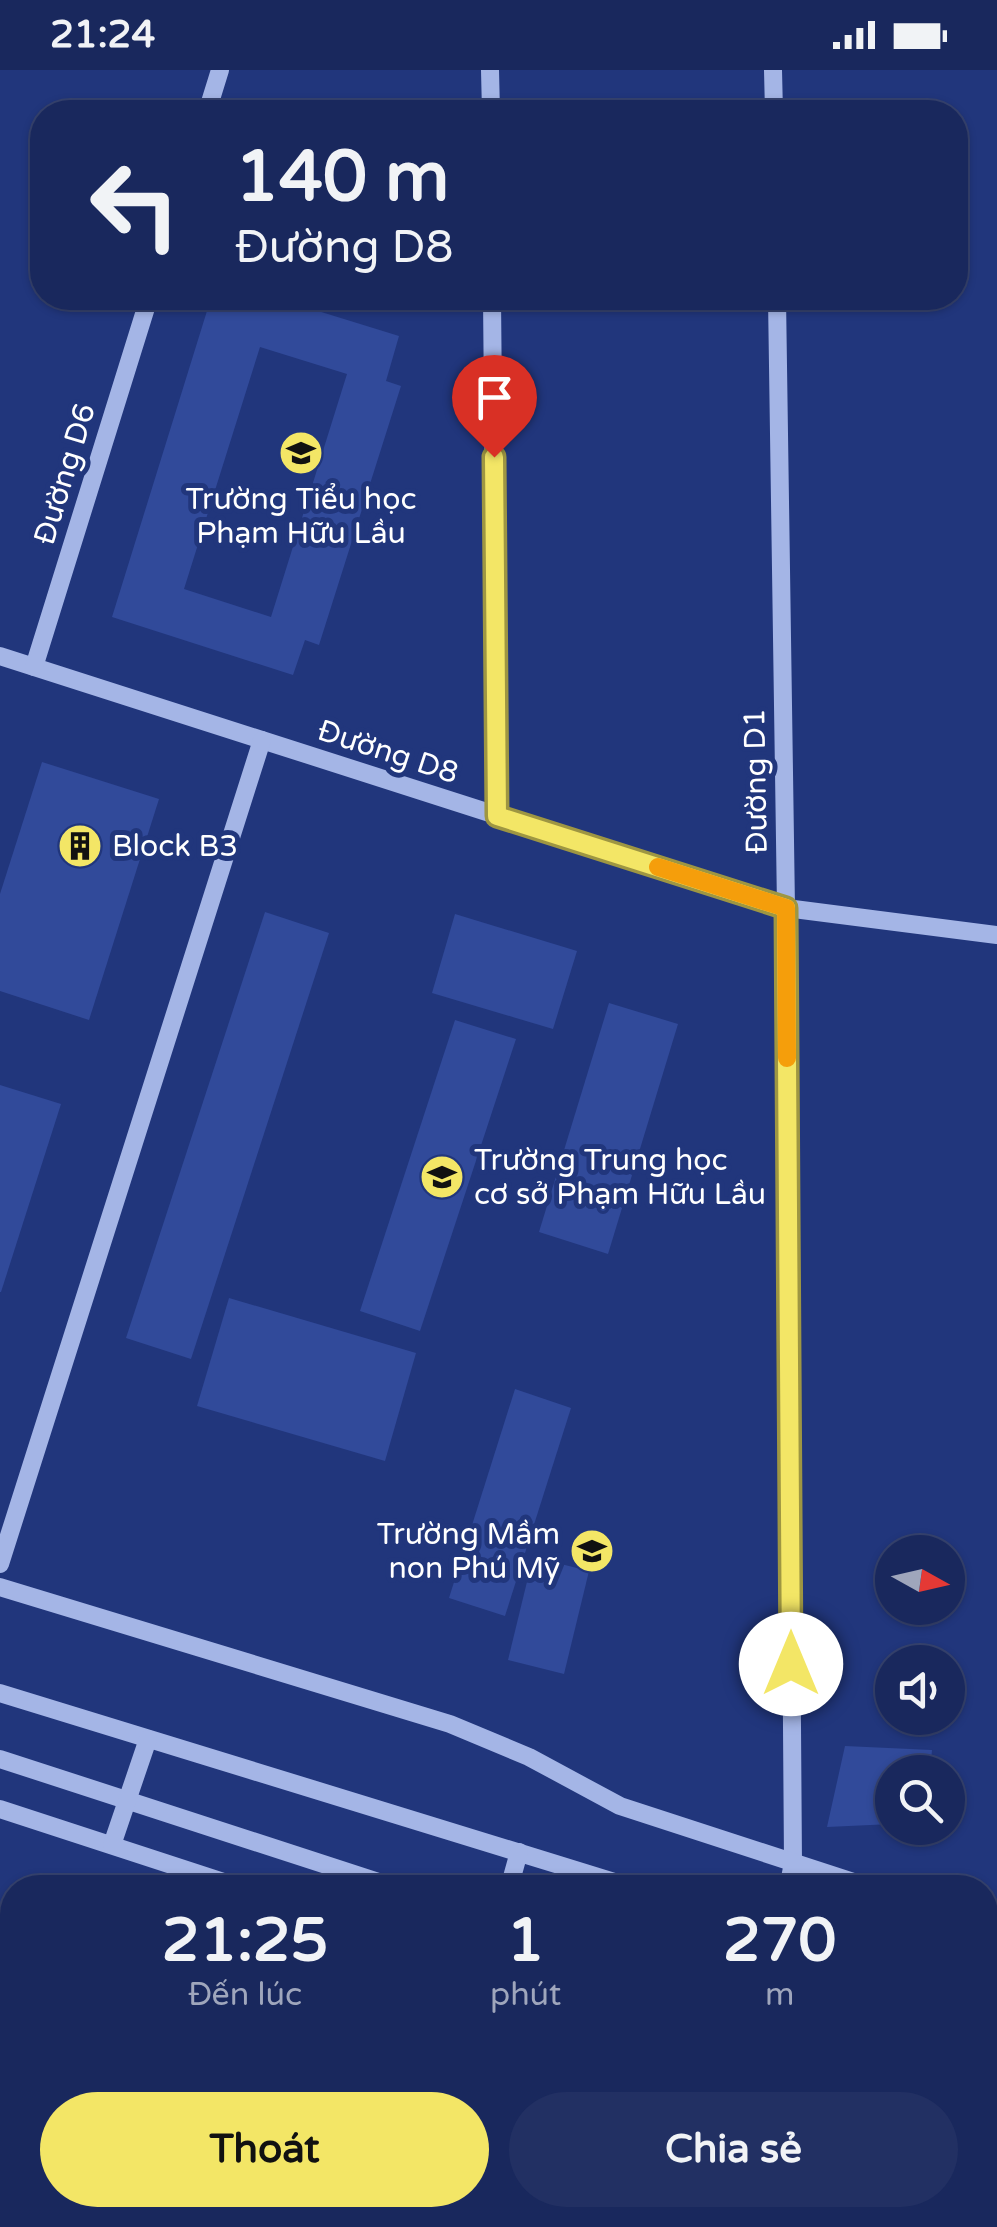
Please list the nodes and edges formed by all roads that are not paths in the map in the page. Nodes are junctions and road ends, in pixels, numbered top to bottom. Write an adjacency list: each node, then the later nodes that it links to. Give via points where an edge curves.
1 (220, 70): 4 (street)
2 (490, 70): 5 (street)
3 (773, 70): 6 (street)
4 (210, 100)
5 (491, 100)
6 (774, 100)
7 (145, 310): 11 (street, Đường D6)
8 (492, 310): 13 (street)
9 (777, 310): 14 (street, Đường D1)
10 (0, 656): 11 (street, Đường D8)
11 (34, 667): 12 (street, Đường D8)
12 (262, 740): 13 (street, Đường D8); 16 (street)
13 (497, 816): 14 (street, Đường D8)
14 (786, 908): 15 (street, Đường D8); 25 (street, Đường D1)
15 (997, 935)
16 (0, 1564)
17 (0, 1588): 25 (street, via 450,1724 620,1806)
18 (0, 1693): 19 (street)
19 (148, 1739): 21 (street); 24 (street)
20 (0, 1758): 21 (street)
21 (128, 1800): 23 (street); 27 (street)
22 (0, 1809): 23 (street)
23 (112, 1846): 26 (street)
24 (519, 1852): 28 (street); 29 (street)
25 (793, 1864): 30 (street, Đường D1); 31 (street)
26 (202, 1875)
27 (357, 1875)
28 (513, 1875)
29 (592, 1875)
30 (791, 1875)
31 (829, 1875)

